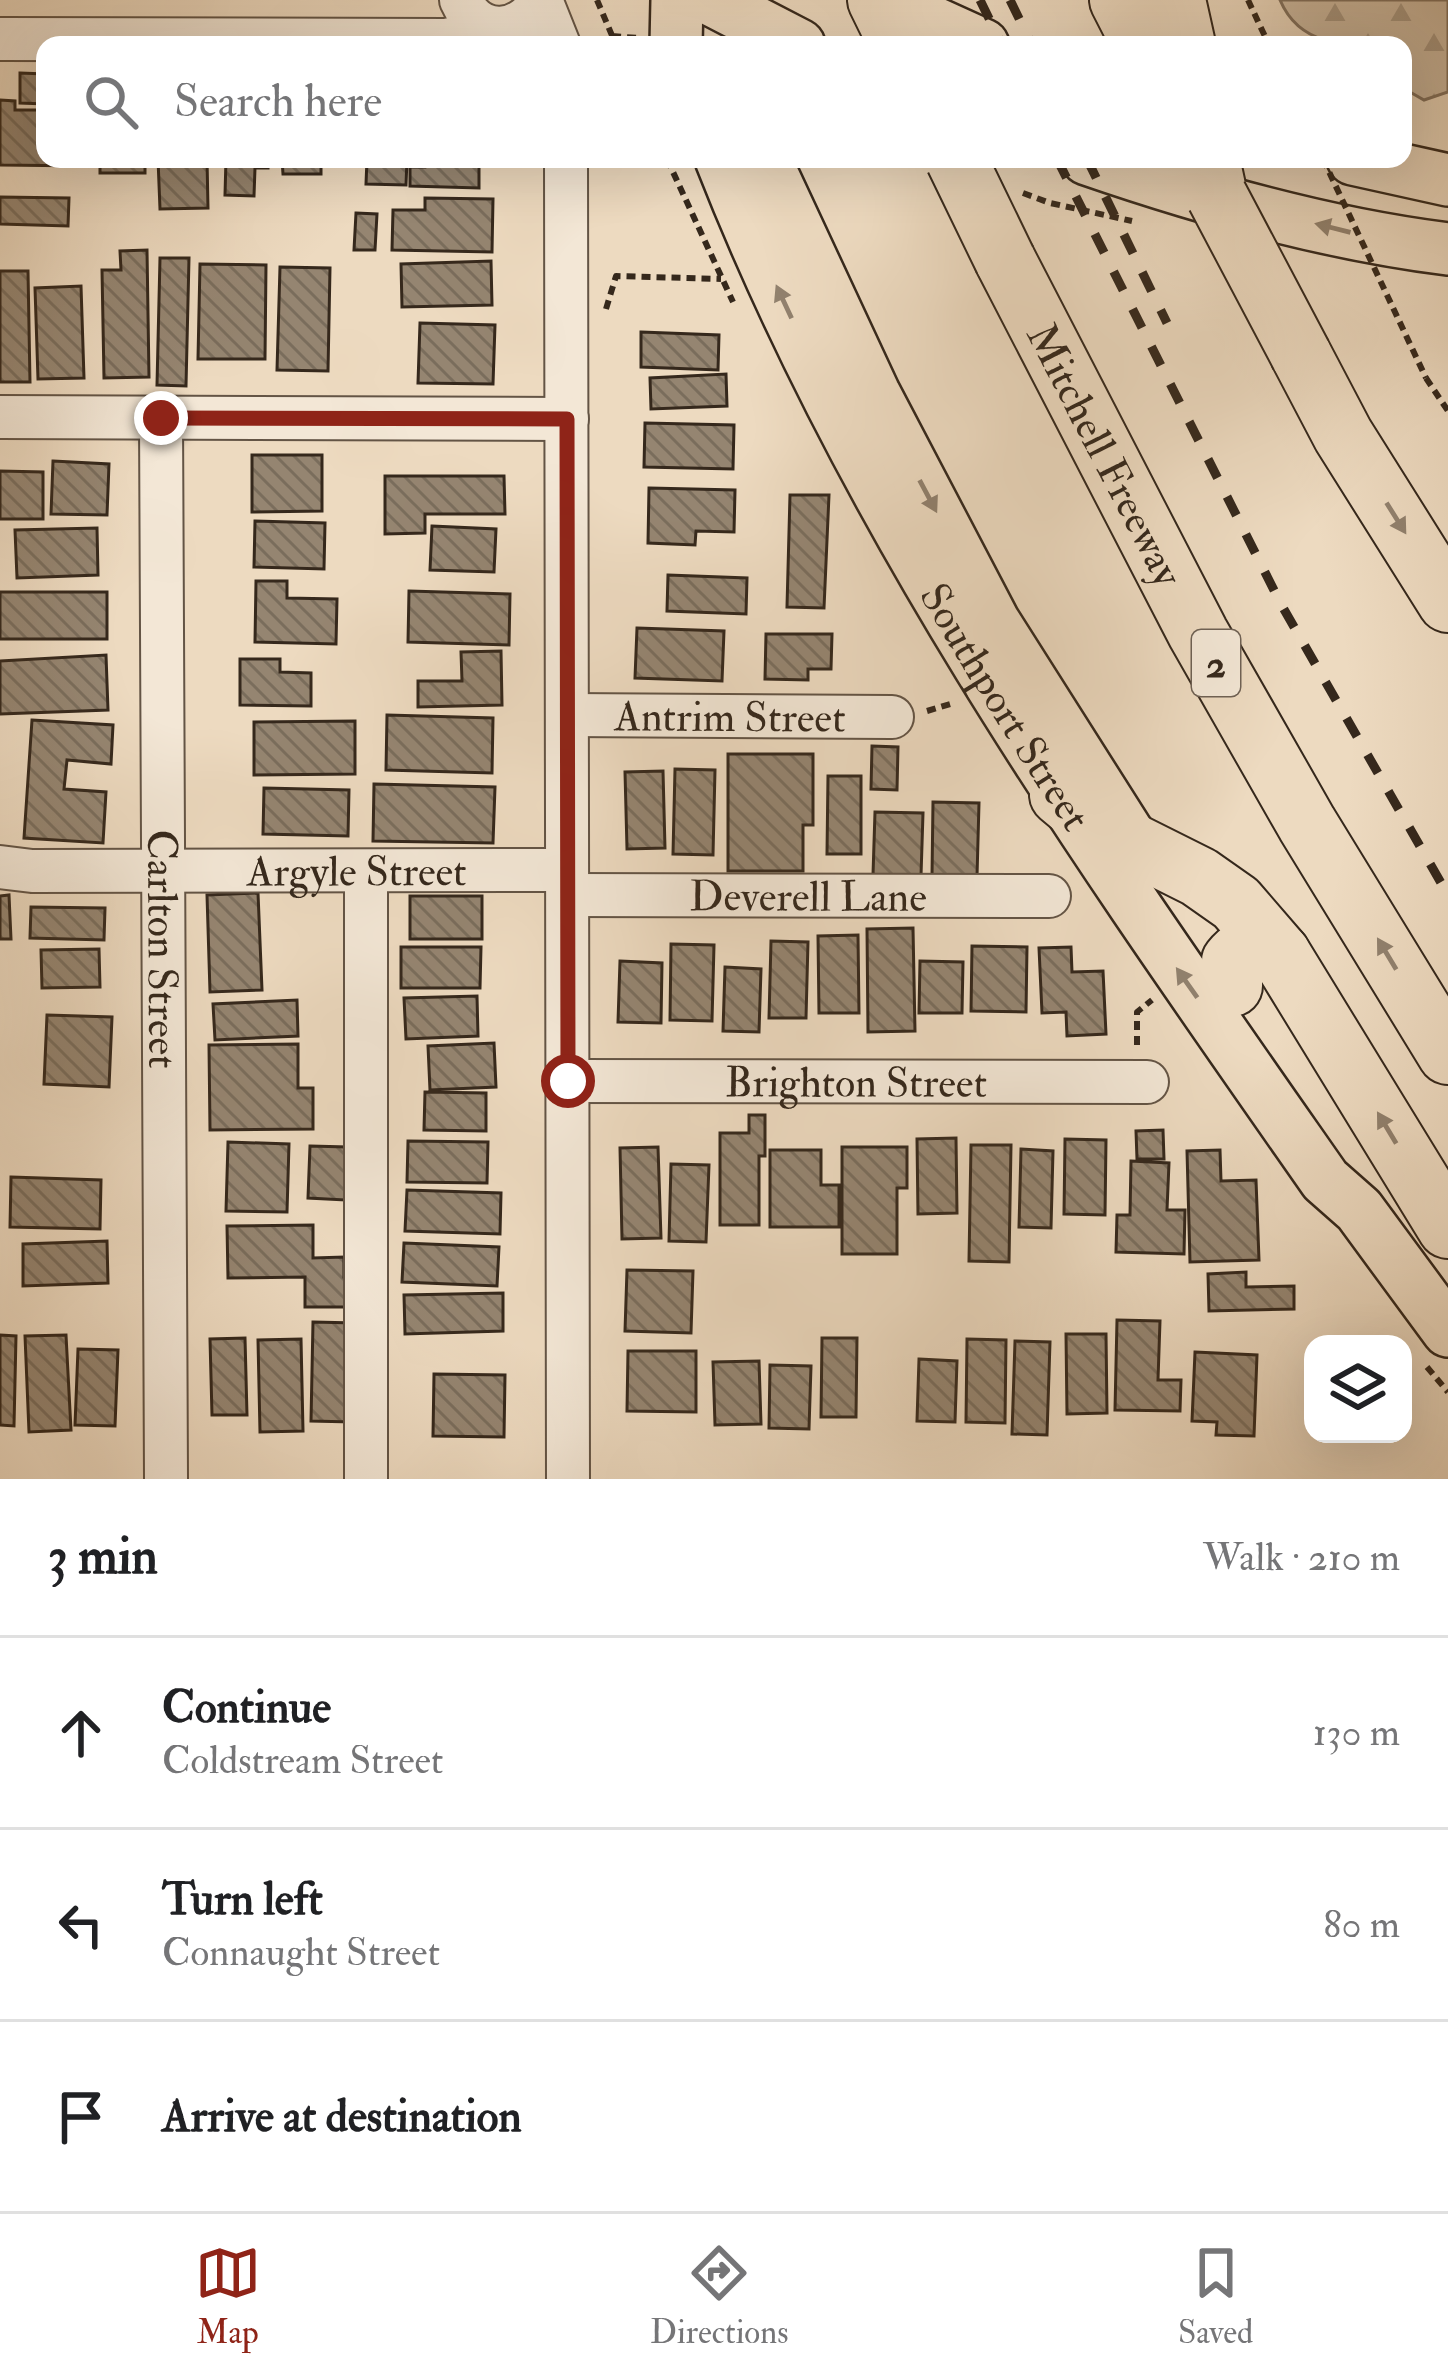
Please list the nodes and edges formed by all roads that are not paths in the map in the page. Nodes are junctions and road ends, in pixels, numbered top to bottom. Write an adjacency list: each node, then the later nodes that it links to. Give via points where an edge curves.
1 (451, 0): 10 (street)
2 (461, 0): 9 (street, via 472,18)
3 (541, 0): 9 (street); 11 (street)
4 (712, 0): 8 (main road)
5 (881, 0): 12 (highway); 13 (main road)
6 (1120, 0): 14 (highway)
7 (1175, 0): 15 (highway)
8 (709, 22)
9 (509, 34)
10 (372, 36)
11 (555, 36)
12 (896, 36)
13 (963, 36)
14 (1138, 36)
15 (1183, 36)
16 (0, 39): 17 (street)
17 (36, 39)
18 (566, 168): 29 (street)
19 (725, 168): 33 (main road, Southport Street, one-way to 19, via 885,506)
20 (960, 168): 41 (highway, Mitchell Freeway / 2, one-way to 20, bridge, via 1198,633)
21 (1113, 168): 26 (main road, one-way to 21, via 1384,241)
22 (1394, 168): 25 (main road)
23 (775, 171): 34 (main road, Southport Street, one-way to 34, via 874,392 994,622)
24 (1208, 171): 30 (highway, one-way to 30, bridge, via 1343,435)
25 (1448, 180)
26 (1448, 249)
27 (0, 416): 28 (street)
28 (161, 418): 29 (street); 36 (street, Carlton Street)
29 (567, 419): 31 (street)
30 (1448, 602)
31 (568, 715): 32 (street, Antrim Street); 38 (street)
32 (892, 717)
33 (1060, 795): 34 (highway); 44 (main road, Southport Street, one-way to 33, via 1325,1180)
34 (1137, 849): 40 (highway, via 1236,903)
35 (0, 867): 36 (street, Argyle Street)
36 (163, 870): 37 (street, Argyle Street); 47 (street, Carlton Street)
37 (365, 873): 38 (street, Argyle Street); 48 (street)
38 (568, 882): 39 (street, Deverell Lane); 42 (street)
39 (1049, 896)
40 (1256, 970): 44 (main road, Southport Street, via 1349,1162); 45 (highway, one-way to 40)
41 (1448, 1054)
42 (568, 1081): 43 (street, Brighton Street); 49 (street)
43 (1147, 1082)
44 (1359, 1210): 46 (main road, Southport Street)
45 (1448, 1228)
46 (1448, 1330)
47 (166, 1479)
48 (366, 1479)
49 (568, 1479)

